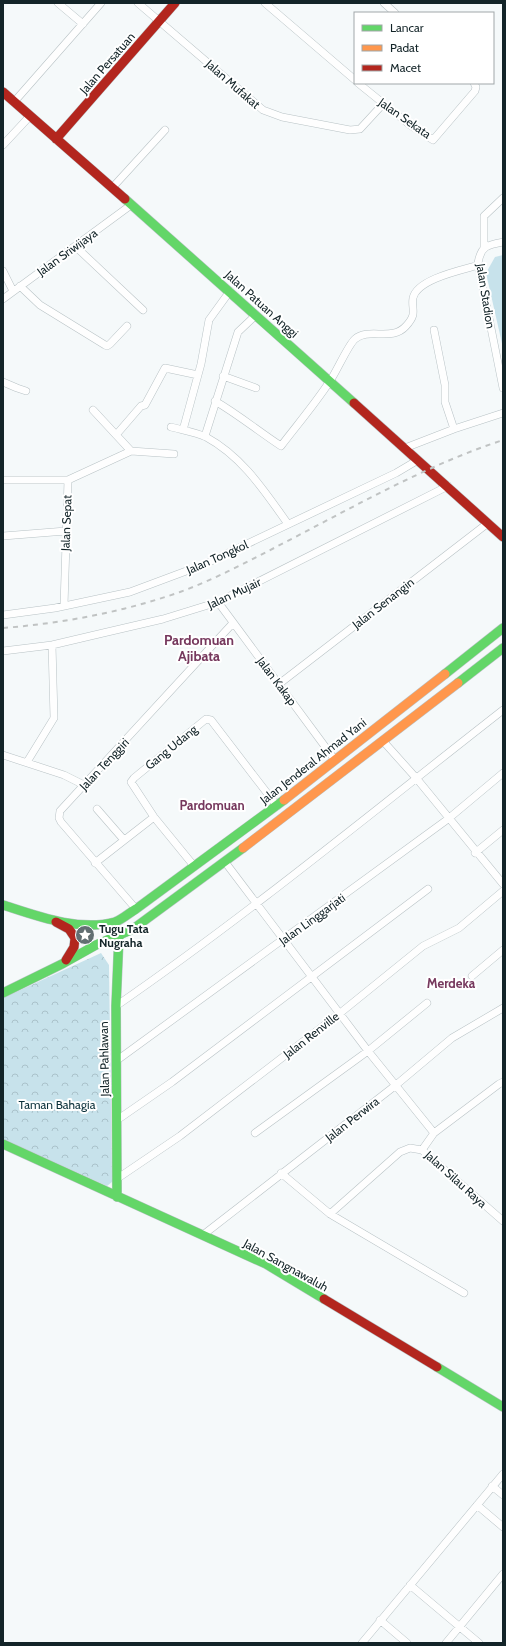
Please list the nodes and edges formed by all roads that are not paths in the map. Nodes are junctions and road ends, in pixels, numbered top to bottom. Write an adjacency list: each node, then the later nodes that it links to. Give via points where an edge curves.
1 (58, 3): 9 (street)
2 (101, 3): 9 (street)
3 (138, 3): 8 (street, Jalan Mufakat)
4 (175, 3): 8 (main road, Jalan Persatuan)
5 (265, 3): 10 (street)
6 (384, 3): 7 (street)
7 (394, 12)
8 (159, 21): 15 (street, Jalan Mufakat, via 263,110 282,117 350,130 360,129); 18 (main road, Jalan Persatuan)
9 (83, 24): 14 (street)
10 (354, 79)
11 (359, 84): 15 (street, Jalan Sekata)
12 (474, 84): 15 (street, Jalan Sekata, via 476,91 433,140)
13 (3, 92): 14 (main road, Jalan Patuan Anggi)
14 (14, 102): 16 (main road, Jalan Patuan Anggi)
15 (383, 104)
16 (30, 116): 18 (main road, Jalan Patuan Anggi); 19 (street)
17 (165, 130): 20 (street)
18 (56, 139): 20 (main road, Jalan Patuan Anggi)
19 (3, 145)
20 (112, 188): 22 (main road, Jalan Patuan Anggi)
21 (503, 198): 25 (street, via 484,216)
22 (131, 205): 24 (street, Jalan Sriwijaya); 29 (main road, Jalan Patuan Anggi)
23 (503, 242): 25 (street, Jalan Stadion)
24 (75, 246): 28 (street, Jalan Sriwijaya); 32 (street)
25 (484, 248): 26 (street, Jalan Stadion, via 480,252)
26 (479, 265): 38 (street, via 443,275 417,290 413,299 414,312 406,327 395,333 365,334 354,340); 41 (street, Jalan Stadion)
27 (3, 271): 30 (street)
28 (20, 286): 30 (street, Jalan Sriwijaya); 34 (street, via 40,305 106,345)
29 (230, 291): 33 (main road, Jalan Patuan Anggi); 36 (street, via 210,318)
30 (13, 292): 31 (street, Jalan Sriwijaya)
31 (3, 299)
32 (143, 310)
33 (256, 314): 37 (street, via 238,332); 38 (main road, Jalan Patuan Anggi)
34 (127, 326)
35 (434, 330): 47 (street, via 445,385 444,402)
36 (198, 375): 48 (street); 49 (street, via 165,368 145,405 140,406)
37 (223, 376): 40 (street); 43 (street)
38 (330, 381): 43 (street, via 281,446); 51 (main road, Jalan Patuan Anggi)
39 (3, 382): 42 (street)
40 (256, 388)
41 (503, 388)
42 (26, 391)
43 (215, 401): 50 (street)
44 (93, 410): 49 (street)
45 (503, 413): 47 (street)
46 (171, 427): 48 (street)
47 (454, 429): 51 (street)
48 (183, 430): 50 (street)
49 (116, 435): 52 (street)
50 (205, 436): 59 (street, via 229,452 254,477)
51 (405, 448): 54 (main road, Jalan Patuan Anggi)
52 (131, 451): 53 (street, Jalan Sepat); 56 (street, Jalan Sepat)
53 (174, 454)
54 (418, 460): 57 (main road, Jalan Patuan Anggi); 59 (street, Jalan Tongkol)
55 (3, 480): 56 (street)
56 (68, 480): 60 (street, Jalan Sepat)
57 (448, 486): 58 (main road, Jalan Patuan Anggi); 63 (street, Jalan Mujair)
58 (488, 523): 62 (main road, Jalan Patuan Anggi); 73 (street, Jalan Senangin)
59 (288, 524): 64 (street, Jalan Tongkol, via 205,564 130,592)
60 (66, 531): 61 (street); 64 (street, Jalan Sepat)
61 (3, 536)
62 (503, 537)
63 (218, 602): 66 (street, Jalan Kakap); 68 (street, Jalan Mujair, via 163,619)
64 (64, 606): 65 (street, Jalan Tongkol)
65 (3, 615)
66 (233, 623): 73 (street, Jalan Kakap); 83 (street, Jalan Tenggiri)
67 (503, 628): 71 (main road, Jalan Jenderal Ahmad Yani)
68 (52, 644): 70 (street, Jalan Mujair); 80 (street, via 55,717)
69 (503, 648): 72 (main road)
70 (3, 651)
71 (466, 657): 72 (main road); 75 (main road, Jalan Jenderal Ahmad Yani)
72 (475, 669): 76 (main road)
73 (279, 684): 79 (street, Jalan Kakap)
74 (503, 710): 82 (street)
75 (384, 721): 76 (main road); 79 (main road, Jalan Jenderal Ahmad Yani)
76 (393, 733): 77 (main road)
77 (383, 741): 82 (street); 85 (main road)
78 (3, 755): 80 (street)
79 (335, 760): 84 (main road, Jalan Jenderal Ahmad Yani)
80 (27, 762): 83 (street)
81 (503, 773): 89 (street, Jalan Linggarjati)
82 (416, 780): 89 (street); 100 (street)
83 (84, 785): 94 (street, Jalan Tenggiri, via 60,811 59,818)
84 (297, 791): 85 (main road); 86 (main road, Jalan Jenderal Ahmad Yani)
85 (306, 801): 95 (main road)
86 (276, 806): 88 (street, Gang Udang, via 208,719 132,780 132,785); 93 (main road, Jalan Jenderal Ahmad Yani)
87 (97, 809): 91 (street)
88 (154, 817): 91 (street); 96 (street, Gang Udang)
89 (448, 819): 92 (street); 106 (street, Jalan Linggarjati)
90 (503, 830): 92 (street)
91 (124, 840): 94 (street)
92 (475, 853): 97 (street)
93 (209, 855): 95 (main road); 96 (main road, Jalan Jenderal Ahmad Yani)
94 (95, 863): 102 (street, Jalan Tenggiri)
95 (222, 864): 100 (street); 105 (main road, via 144,922)
96 (194, 866): 102 (main road, Jalan Jenderal Ahmad Yani)
97 (503, 884)
98 (428, 889): 109 (street)
99 (503, 891): 115 (street, Jalan Renville, via 459,928 423,946)
100 (257, 902): 106 (street); 113 (street)
101 (3, 905): 103 (main road)
102 (136, 910): 104 (main road, Jalan Jenderal Ahmad Yani)
103 (48, 919): 104 (main road, via 85,924); 108 (main road, via 72,931 75,938 72,953)
104 (115, 921): 105 (main road, Jalan Pahlawan)
105 (119, 935): 108 (main road); 113 (main road, Jalan Pahlawan)
106 (283, 940): 109 (street); 117 (street, Jalan Linggarjati)
107 (503, 950): 110 (street)
108 (62, 964): 111 (main road)
109 (311, 976): 115 (street); 120 (street, via 172,1082)
110 (472, 976)
111 (3, 993)
112 (427, 1003): 116 (street)
113 (116, 1006): 117 (main road, Jalan Pahlawan)
114 (503, 1008): 119 (street, Jalan Perwira, via 452,1038)
115 (340, 1014): 116 (street); 126 (street, Jalan Renville, via 180,1136)
116 (368, 1051): 119 (street); 121 (street)
117 (116, 1061): 120 (main road, Jalan Pahlawan)
118 (503, 1082): 122 (street, Jalan Silau Raya)
119 (396, 1085): 122 (street); 125 (street, Jalan Perwira)
120 (117, 1120): 126 (main road, Jalan Pahlawan)
121 (255, 1133)
122 (434, 1133): 124 (street, Jalan Silau Raya)
123 (3, 1144): 127 (main road, Jalan Sangnawaluh)
124 (422, 1150): 128 (street, via 410,1148 400,1152); 129 (street, Jalan Silau Raya)
125 (281, 1173): 128 (street); 130 (street, Jalan Perwira)
126 (118, 1178): 127 (main road, Jalan Pahlawan)
127 (117, 1197): 130 (main road, Jalan Sangnawaluh)
128 (330, 1214): 131 (street)
129 (503, 1221)
130 (203, 1235): 132 (main road, Jalan Sangnawaluh, via 266,1264)
131 (464, 1293)
132 (503, 1407)
133 (503, 1474): 134 (street)
134 (492, 1486): 135 (street); 136 (street)
135 (503, 1495)
136 (477, 1505): 137 (street); 139 (street)
137 (503, 1527)
138 (503, 1574): 141 (street)
139 (410, 1585): 140 (street); 141 (street)
140 (380, 1620): 142 (street); 143 (street)
141 (459, 1627): 144 (street); 145 (street)
142 (362, 1643)
143 (407, 1643)
144 (446, 1643)
145 (479, 1643)

